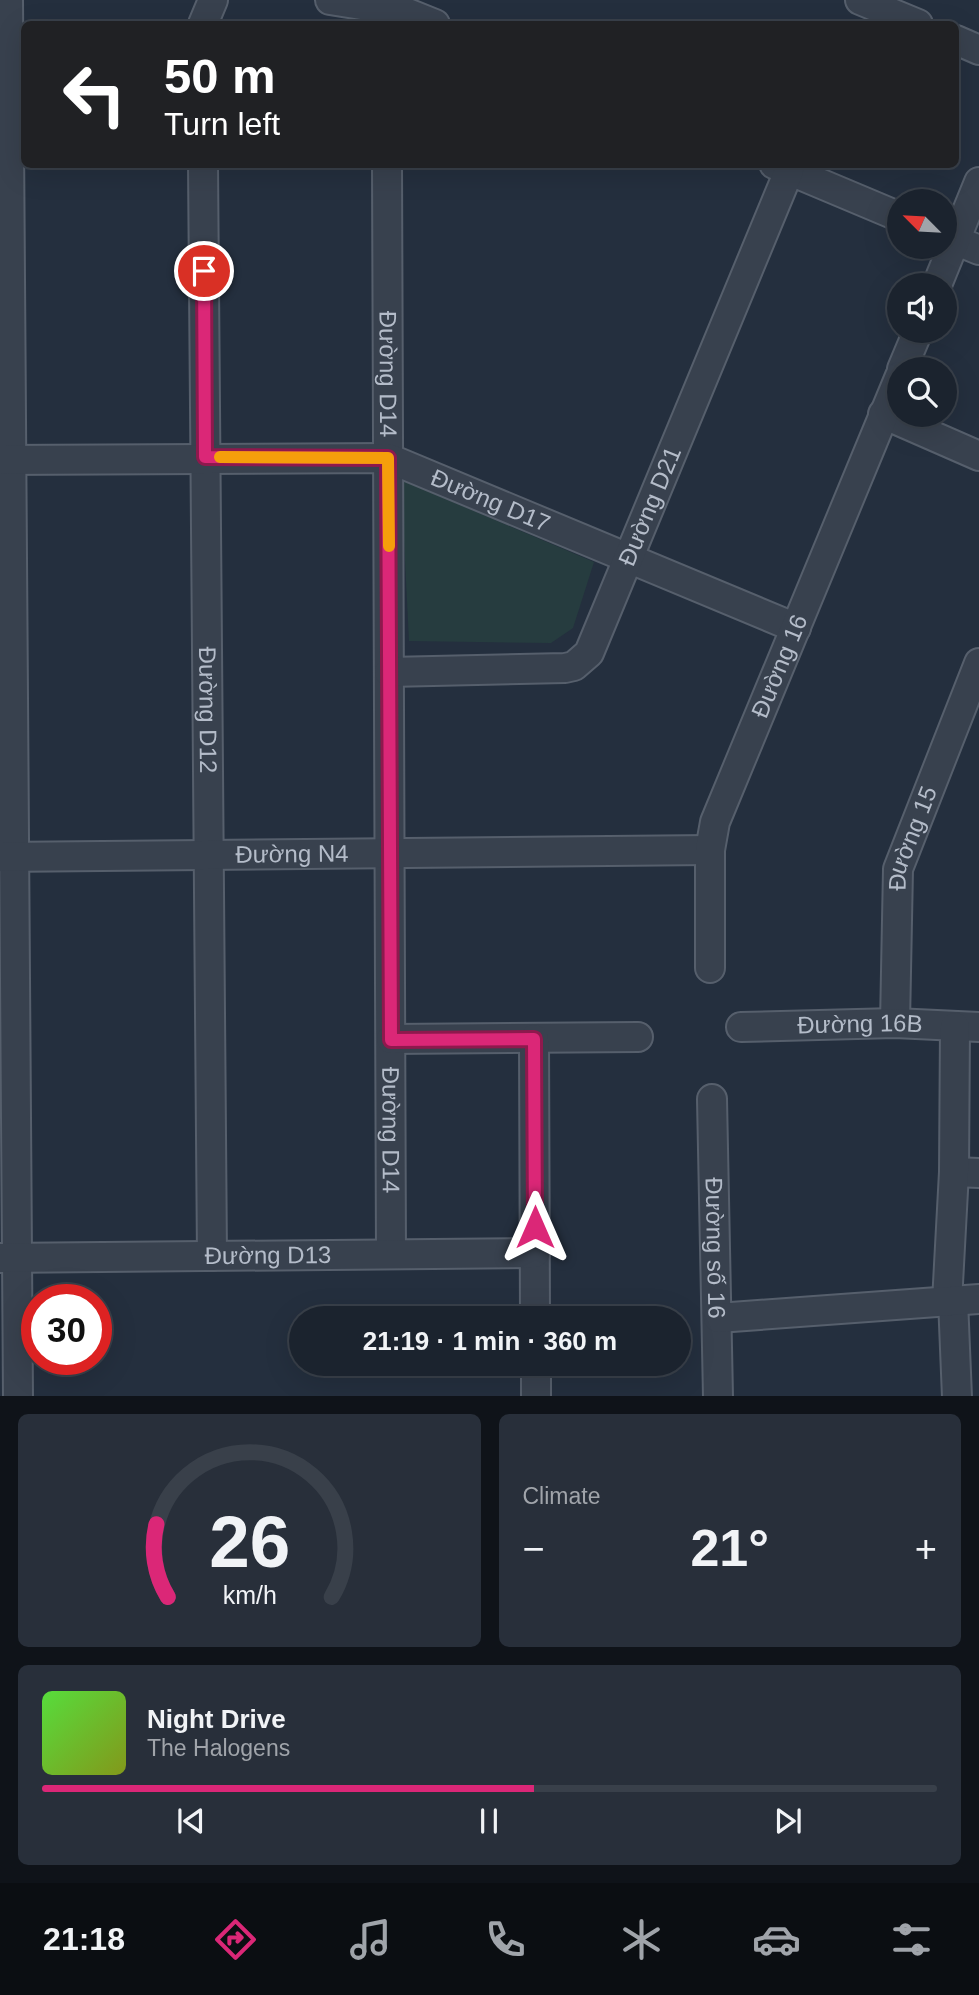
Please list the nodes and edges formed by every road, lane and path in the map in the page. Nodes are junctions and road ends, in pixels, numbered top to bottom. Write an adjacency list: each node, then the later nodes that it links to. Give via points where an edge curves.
1 (8, 0): 23 (street)
2 (213, 0): 6 (street)
3 (330, 0): 5 (street)
4 (860, 0): 8 (street)
5 (404, 12): 7 (street)
6 (204, 21)
7 (427, 21)
8 (911, 21)
9 (959, 41): 10 (street)
10 (979, 50)
11 (203, 168): 21 (street, Đường D12)
12 (387, 168): 22 (street, Đường D14)
13 (781, 168): 15 (street); 24 (street, Đường D21)
14 (979, 182): 16 (street)
15 (887, 212)
16 (960, 242): 17 (street)
17 (943, 273)
18 (887, 405): 19 (street, Đường 16)
19 (883, 414): 20 (street); 25 (street, Đường 16)
20 (979, 456)
21 (205, 457): 22 (street, Đường D17); 23 (street, Đường D17); 30 (street, Đường D12)
22 (388, 458): 24 (street, Đường D17); 27 (street, Đường D14)
23 (5, 460): 31 (street)
24 (629, 558): 25 (street, Đường D17); 27 (street, Đường D21, via 589,653 574,666)
25 (796, 628): 28 (street, Đường 16, via 715,822)
26 (979, 663): 33 (street, Đường 15, via 898,869)
27 (389, 672): 29 (street, Đường D14)
28 (710, 850): 29 (street, Đường N4); 32 (street, Đường 16)
29 (390, 853): 30 (street, Đường N4); 38 (street, Đường D14)
30 (208, 855): 31 (street, Đường N4); 43 (street, Đường D12)
31 (7, 857): 44 (street)
32 (710, 968)
33 (895, 1023): 34 (street, Đường 16B); 35 (street, Đường 16B)
34 (741, 1027)
35 (967, 1027): 40 (street)
36 (638, 1037): 37 (street)
37 (534, 1039): 38 (street); 42 (street)
38 (391, 1040): 41 (street, Đường D14)
39 (712, 1098): 47 (street, Đường số 16)
40 (966, 1172): 45 (street)
41 (391, 1254): 42 (street, Đường D13); 43 (street, Đường D13)
42 (535, 1254): 46 (street)
43 (212, 1256): 44 (street, Đường D13)
44 (8, 1258): 49 (street)
45 (960, 1300): 47 (street); 52 (street)
46 (535, 1306)
47 (718, 1318): 51 (street, Đường số 16)
48 (536, 1376): 50 (street)
49 (18, 1396)
50 (536, 1396)
51 (718, 1396)
52 (957, 1396)

